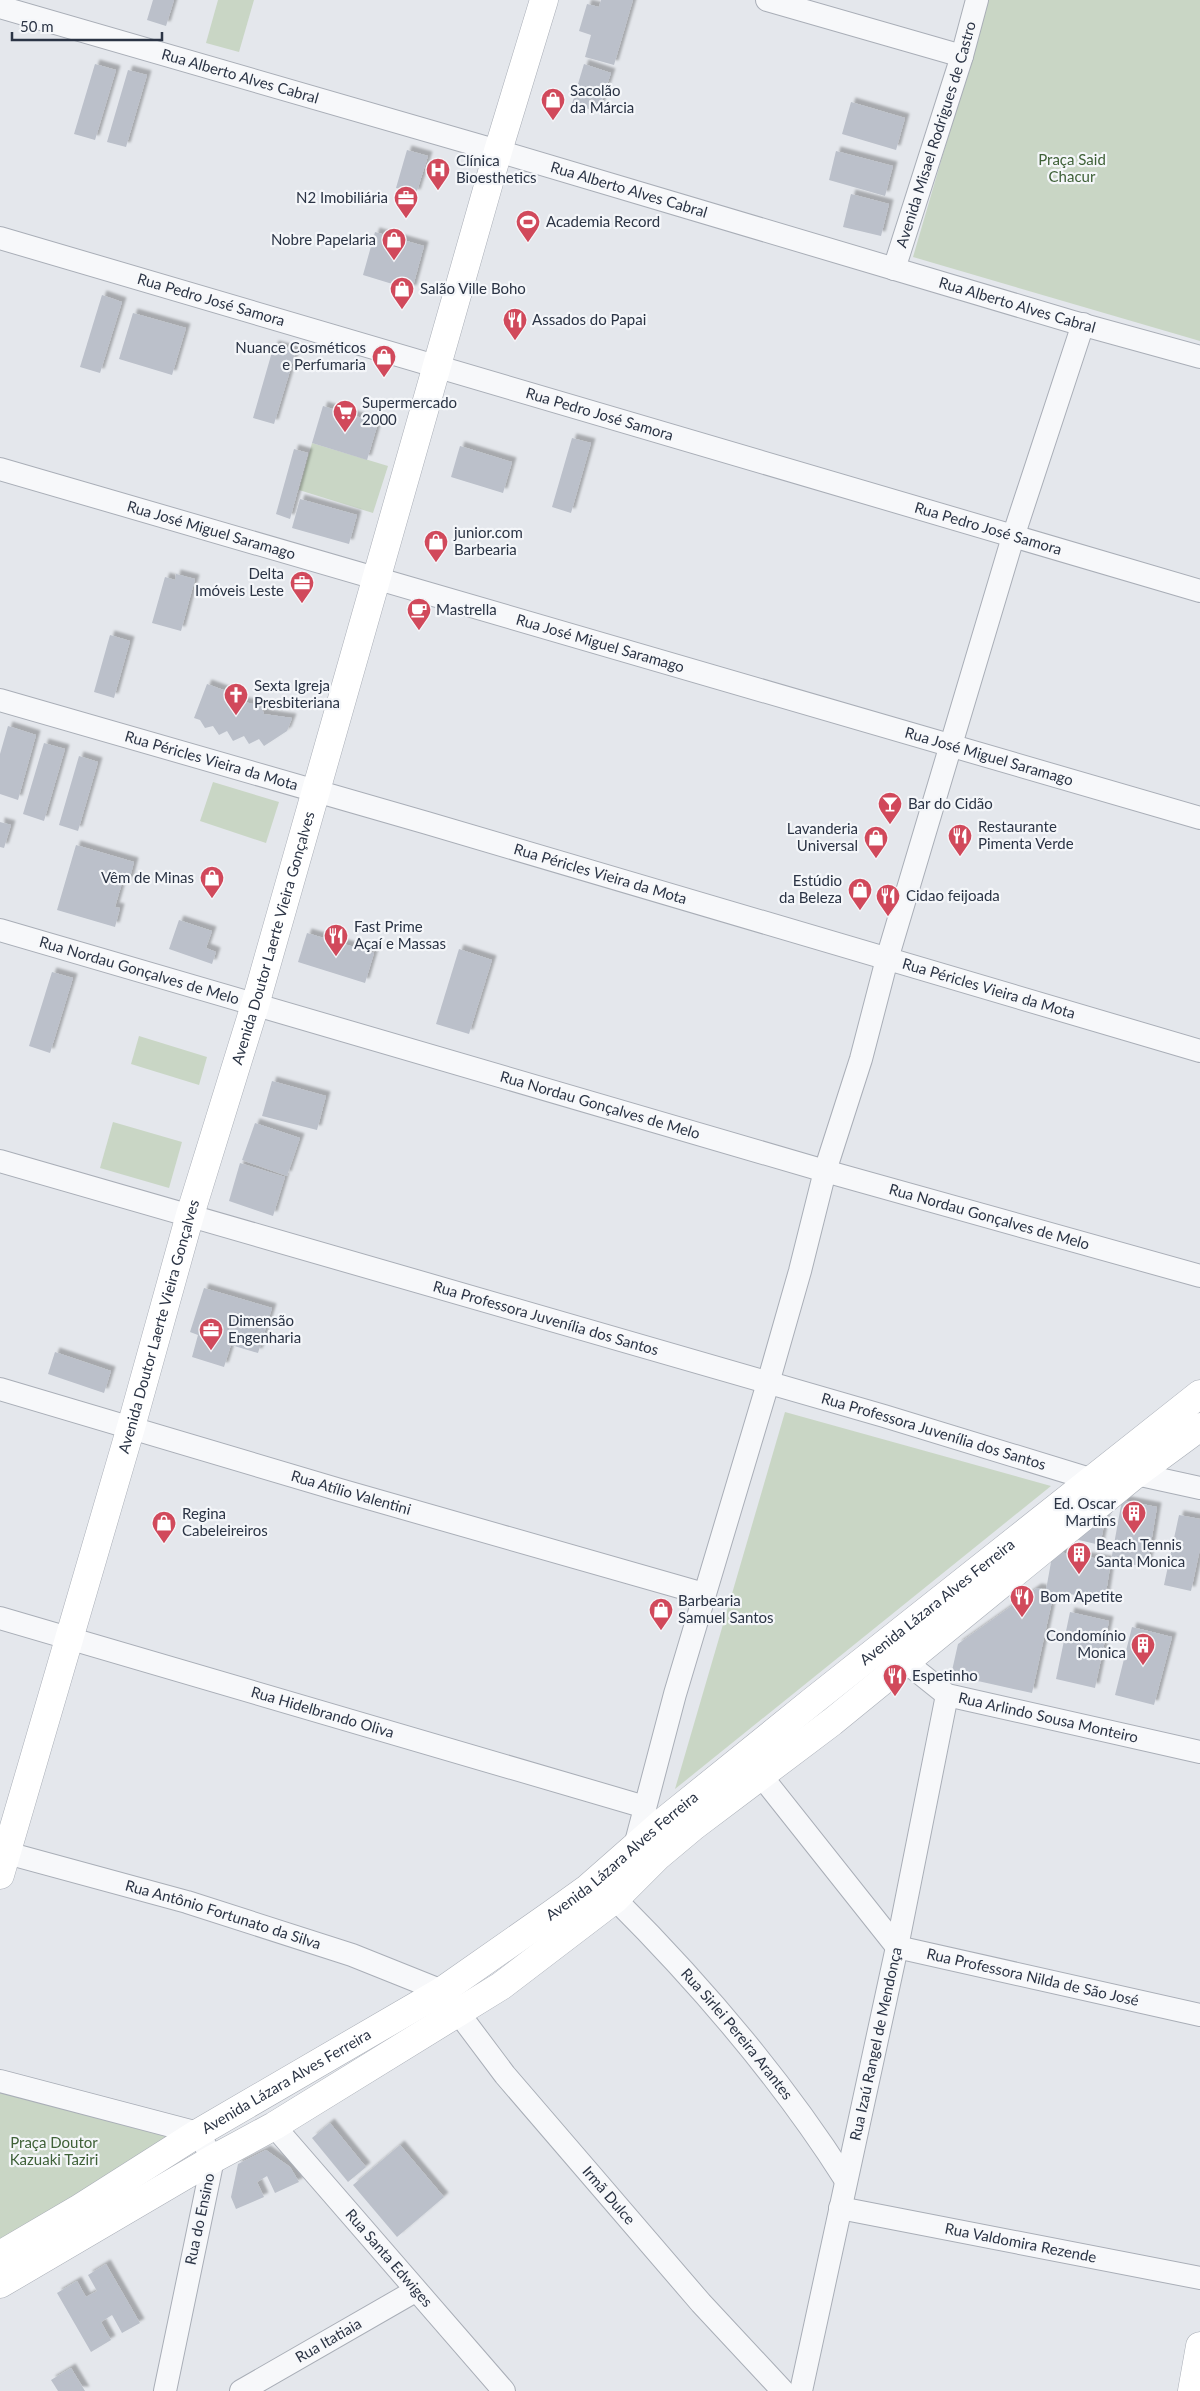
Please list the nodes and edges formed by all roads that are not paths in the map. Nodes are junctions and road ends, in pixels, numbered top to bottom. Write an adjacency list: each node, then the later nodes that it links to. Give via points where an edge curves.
1 (544, 0): 6 (main road, Avenida Doutor Laerte Vieira Gonçalves)
2 (767, 0): 5 (street)
3 (977, 0): 5 (street, Avenida Misael Rodrigues de Castro)
4 (0, 8): 6 (street, Rua Alberto Alves Cabral)
5 (962, 56): 8 (street, Avenida Misael Rodrigues de Castro)
6 (498, 151): 8 (street, Rua Alberto Alves Cabral); 11 (main road, Avenida Doutor Laerte Vieira Gonçalves)
7 (0, 238): 11 (street, Rua Pedro José Samora)
8 (894, 269): 9 (street, Rua Alberto Alves Cabral)
9 (1083, 324): 10 (street, Rua Alberto Alves Cabral); 13 (street)
10 (1200, 357)
11 (438, 368): 13 (street, Rua Pedro José Samora); 14 (main road, Avenida Doutor Laerte Vieira Gonçalves)
12 (0, 469): 14 (street, Rua José Miguel Saramago)
13 (1013, 538): 15 (street, Rua Pedro José Samora); 17 (street)
14 (377, 578): 17 (street, Rua José Miguel Saramago); 18 (main road, Avenida Doutor Laerte Vieira Gonçalves)
15 (1200, 591)
16 (0, 700): 18 (street, Rua Péricles Vieira da Mota)
17 (951, 744): 19 (street, Rua José Miguel Saramago); 21 (street)
18 (315, 791): 21 (street, Rua Péricles Vieira da Mota); 22 (main road, Avenida Doutor Laerte Vieira Gonçalves)
19 (1200, 818)
20 (0, 930): 22 (street, Rua Nordau Gonçalves de Melo)
21 (887, 959): 23 (street, Rua Péricles Vieira da Mota); 25 (street)
22 (255, 1005): 25 (street, Rua Nordau Gonçalves de Melo); 26 (main road, Avenida Doutor Laerte Vieira Gonçalves)
23 (1200, 1051)
24 (0, 1160): 26 (street, Rua Professora Juvenília dos Santos)
25 (825, 1171): 27 (street, Rua Nordau Gonçalves de Melo); 28 (street)
26 (190, 1215): 28 (street, Rua Professora Juvenília dos Santos); 31 (main road, Avenida Doutor Laerte Vieira Gonçalves)
27 (1200, 1276)
28 (768, 1383): 34 (street, Rua Professora Juvenília dos Santos); 37 (street)
29 (0, 1388): 31 (street, Rua Atílio Valentini)
30 (1200, 1394): 34 (main road, Avenida Lázara Alves Ferreira)
31 (131, 1426): 37 (street, Rua Atílio Valentini, via 330,1487); 39 (main road, Avenida Doutor Laerte Vieira Gonçalves)
32 (1200, 1428): 33 (main road, Avenida Lázara Alves Ferreira)
33 (1136, 1474): 35 (street); 36 (main road, Avenida Lázara Alves Ferreira)
34 (1090, 1479): 36 (main road, Avenida Lázara Alves Ferreira)
35 (1200, 1488)
36 (979, 1585): 40 (main road, Avenida Lázara Alves Ferreira, via 939,1634); 43 (main road, Avenida Lázara Alves Ferreira)
37 (704, 1594): 44 (street)
38 (0, 1618): 39 (street, Rua Hidelbrando Oliva)
39 (69, 1638): 44 (street, Rua Hidelbrando Oliva); 46 (main road, Avenida Doutor Laerte Vieira Gonçalves)
40 (907, 1663): 41 (street, Rua Arlindo Sousa Monteiro); 43 (main road, Avenida Lázara Alves Ferreira)
41 (947, 1696): 42 (street, Rua Arlindo Sousa Monteiro); 48 (street, Rua Izaú Rangel de Mendonça)
42 (1200, 1752)
43 (754, 1766): 45 (main road, Avenida Lázara Alves Ferreira); 47 (main road, Avenida Lázara Alves Ferreira); 48 (street)
44 (645, 1807): 45 (street)
45 (635, 1846): 49 (main road, Avenida Lázara Alves Ferreira, via 588,1888)
46 (2, 1860): 49 (street, Rua Antônio Fortunato da Silva, via 187,1902 352,1955)
47 (615, 1899): 50 (main road, Avenida Lázara Alves Ferreira, via 501,1986); 56 (street, Rua Sirlei Pereira Arantes, via 675,1959 750,2049)
48 (897, 1947): 51 (street, Rua Professora Nilda de São José); 56 (street, Rua Izaú Rangel de Mendonça)
49 (442, 1991): 50 (street, Irmã Dulce); 54 (main road, Avenida Lázara Alves Ferreira)
50 (458, 2014): 53 (main road, Avenida Lázara Alves Ferreira); 66 (street, Irmã Dulce, via 505,2075 700,2303)
51 (1200, 2015)
52 (0, 2081): 54 (street)
53 (274, 2126): 55 (main road, Avenida Lázara Alves Ferreira); 61 (street, Rua Santa Edwiges)
54 (198, 2133): 55 (street, Rua do Ensino); 58 (main road, Avenida Lázara Alves Ferreira)
55 (213, 2159): 60 (main road, Avenida Lázara Alves Ferreira); 63 (street, Rua do Ensino)
56 (845, 2179): 57 (street, Rua Izaú Rangel de Mendonça)
57 (840, 2208): 59 (street, Rua Valdomira Rezende); 67 (street, Rua Izaú Rangel de Mendonça)
58 (0, 2255)
59 (1200, 2278)
60 (0, 2284)
61 (415, 2291): 64 (street, Rua Itatiaia); 65 (street, Rua Santa Edwiges)
62 (1200, 2346): 68 (main road)
63 (165, 2391)
64 (241, 2391)
65 (504, 2391)
66 (783, 2391)
67 (800, 2391)
68 (1192, 2391)

